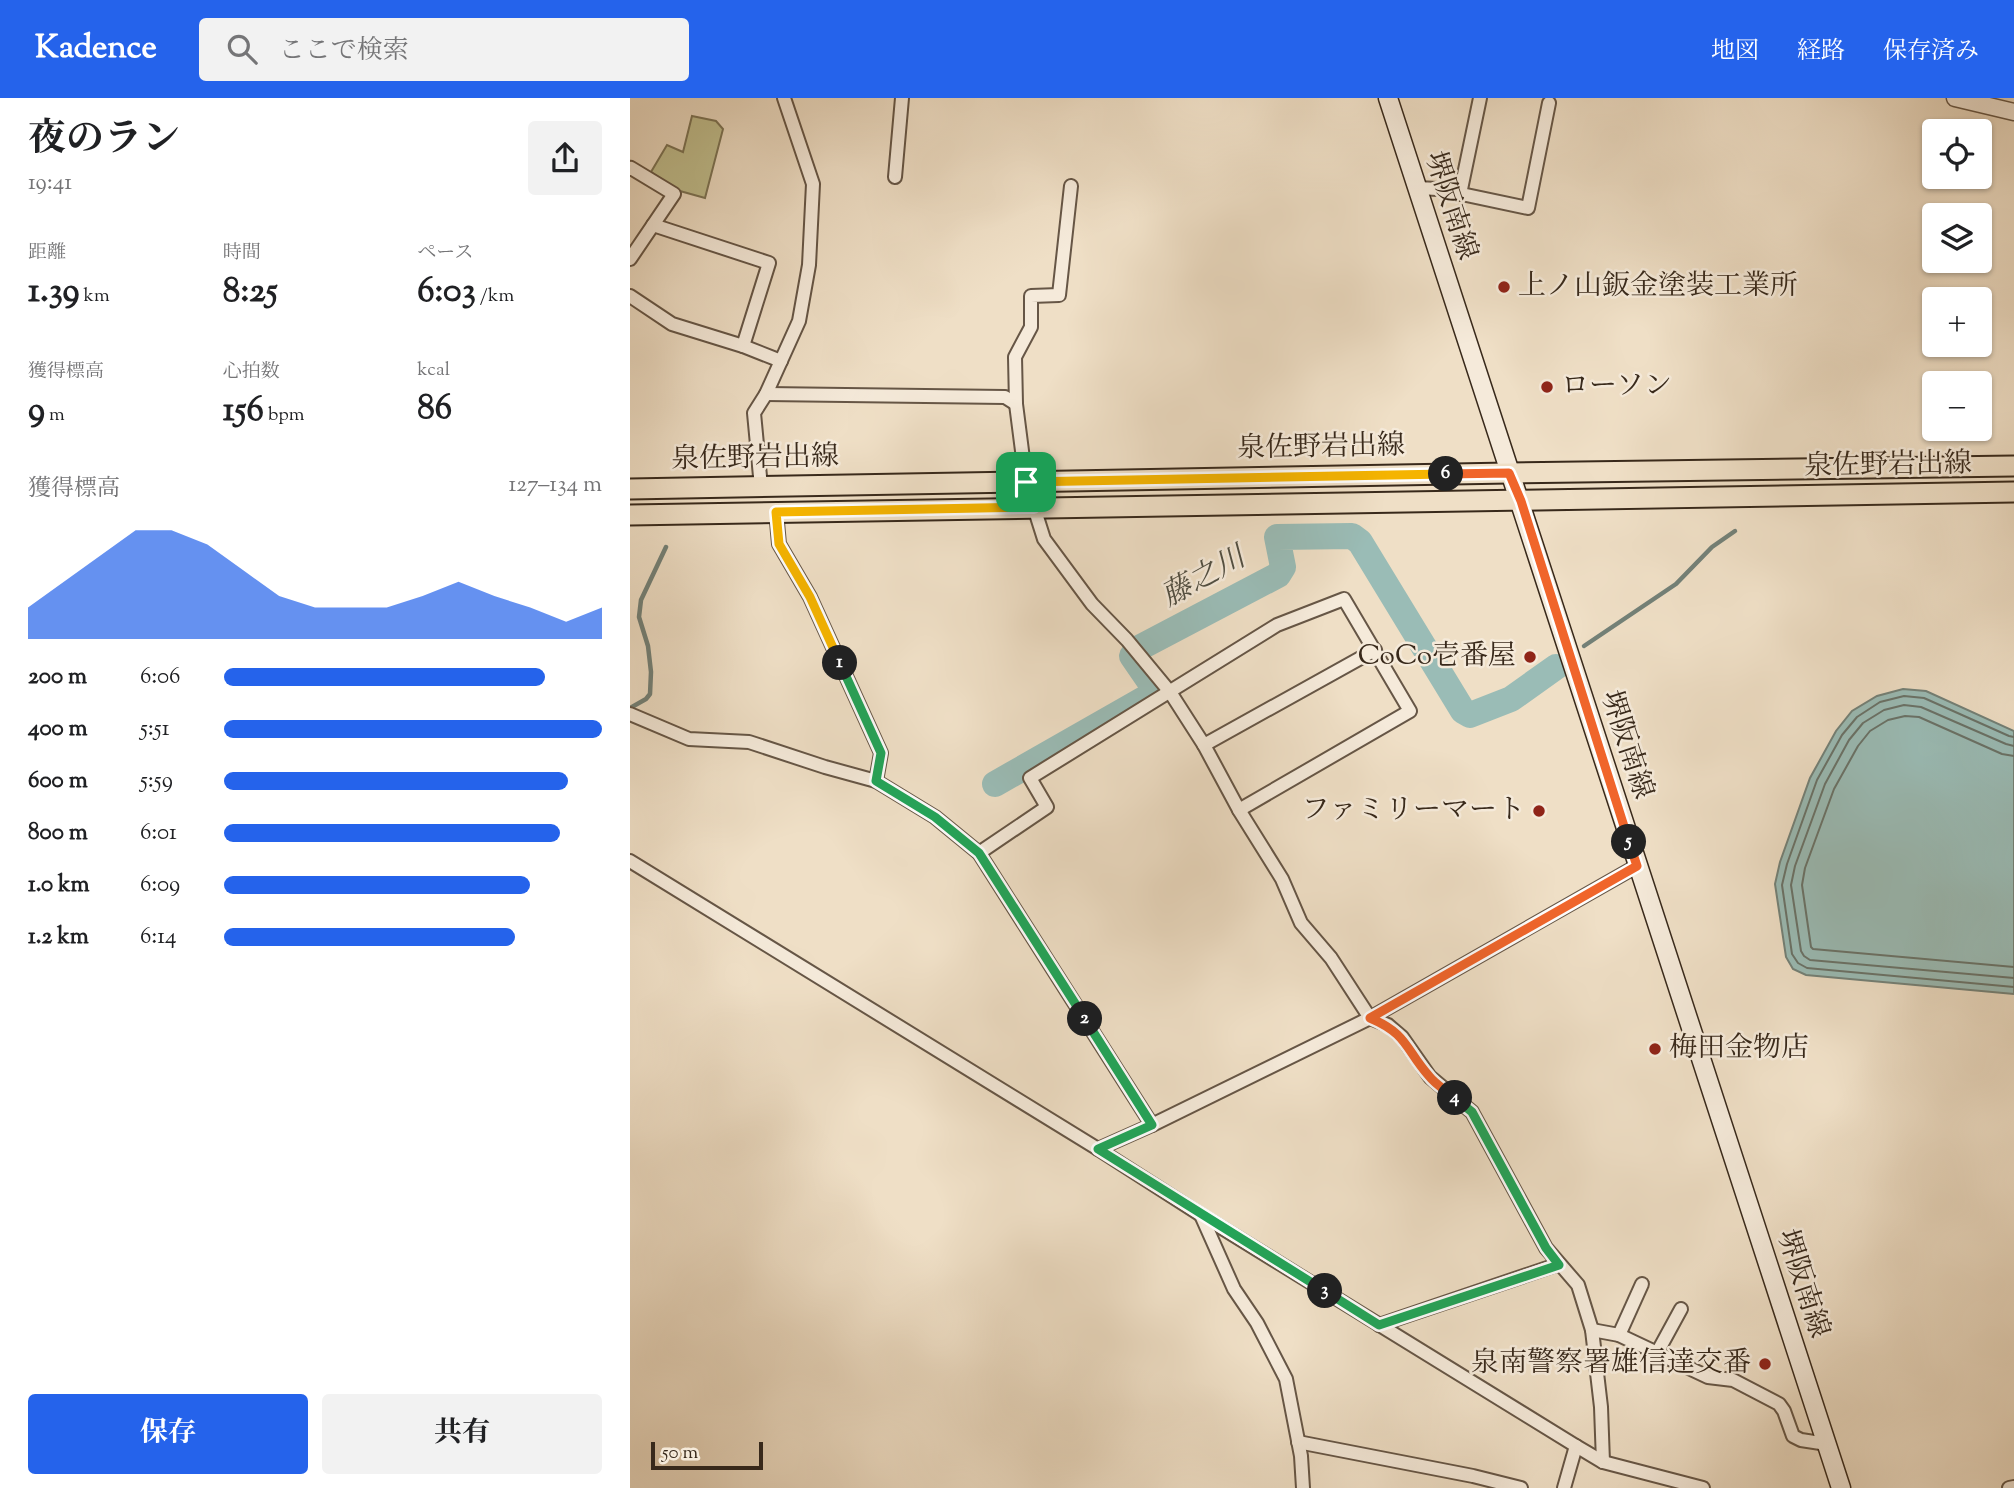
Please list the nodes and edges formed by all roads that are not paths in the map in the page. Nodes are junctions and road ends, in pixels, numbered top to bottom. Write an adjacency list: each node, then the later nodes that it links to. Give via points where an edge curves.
1 (784, 98): 17 (street, via 813,184 809,265 799,321)
2 (902, 98): 9 (street)
3 (1388, 98): 11 (main road, 堺阪南線)
4 (1479, 98): 12 (street)
5 (1955, 98): 7 (street)
6 (1549, 103): 12 (street, via 1528,208)
7 (2014, 112)
8 (630, 169): 13 (street, via 674,194)
9 (895, 177)
10 (1071, 186): 19 (street, via 1059,295 1031,296 1031,327 1015,357)
11 (1417, 188): 12 (street); 21 (main road, 堺阪南線)
12 (1460, 194)
13 (653, 225): 14 (street); 16 (street, via 769,263)
14 (630, 259)
15 (630, 296): 16 (street, via 672,324)
16 (743, 346): 17 (street)
17 (782, 361): 18 (street)
18 (766, 394): 19 (street, via 1005,397); 23 (street, via 754,413)
19 (1016, 404): 22 (street)
20 (2014, 466): 21 (main road, 泉佐野岩出線)
21 (1509, 473): 22 (main road, 泉佐野岩出線); 26 (main road, 堺阪南線)
22 (1026, 482): 23 (main road, 泉佐野岩出線); 27 (street)
23 (761, 487): 24 (main road, 泉佐野岩出線)
24 (630, 489)
25 (2014, 492): 26 (main road, 泉佐野岩出線)
26 (1521, 501): 27 (main road, 泉佐野岩出線); 38 (main road, 堺阪南線)
27 (1034, 507): 28 (main road, 泉佐野岩出線); 31 (street, via 1044,539 1092,604)
28 (776, 512): 29 (main road, 泉佐野岩出線); 34 (street, via 779,544 810,597 881,753)
29 (630, 515)
30 (1375, 650): 31 (street, via 1344,599 1277,625); 33 (street); 35 (street, via 1410,711)
31 (1170, 692): 33 (street); 36 (street, via 1030,778 1047,807)
32 (630, 714): 34 (street, via 690,739 749,742)
33 (1204, 745): 35 (street)
34 (876, 781): 36 (street, via 935,817)
35 (1239, 810): 39 (street, via 1282,878 1301,923 1331,958)
36 (979, 853): 40 (street)
37 (630, 861): 41 (street)
38 (1637, 866): 39 (street); 51 (main road, 堺阪南線)
39 (1370, 1018): 40 (street); 43 (street, via 1402,1037 1430,1077 1472,1112)
40 (1152, 1125): 41 (street)
41 (1098, 1149): 42 (street)
42 (1201, 1215): 46 (street); 50 (street, via 1234,1289 1286,1379)
43 (1559, 1265): 46 (street); 47 (street, via 1578,1285)
44 (1642, 1284): 48 (street)
45 (1681, 1309): 49 (street)
46 (1379, 1325): 52 (street)
47 (1592, 1330): 48 (street); 53 (street)
48 (1619, 1335): 49 (street)
49 (1657, 1353): 51 (street, via 1708,1377 1733,1380 1779,1404 1793,1436)
50 (1298, 1442): 55 (street); 56 (street)
51 (1827, 1444): 59 (main road, 堺阪南線)
52 (1576, 1446): 53 (street); 57 (street)
53 (1603, 1462): 58 (street)
54 (2014, 1487): 60 (street)
55 (1303, 1488)
56 (1521, 1488)
57 (1564, 1488)
58 (1703, 1488)
59 (1841, 1488)
60 (2009, 1488)

